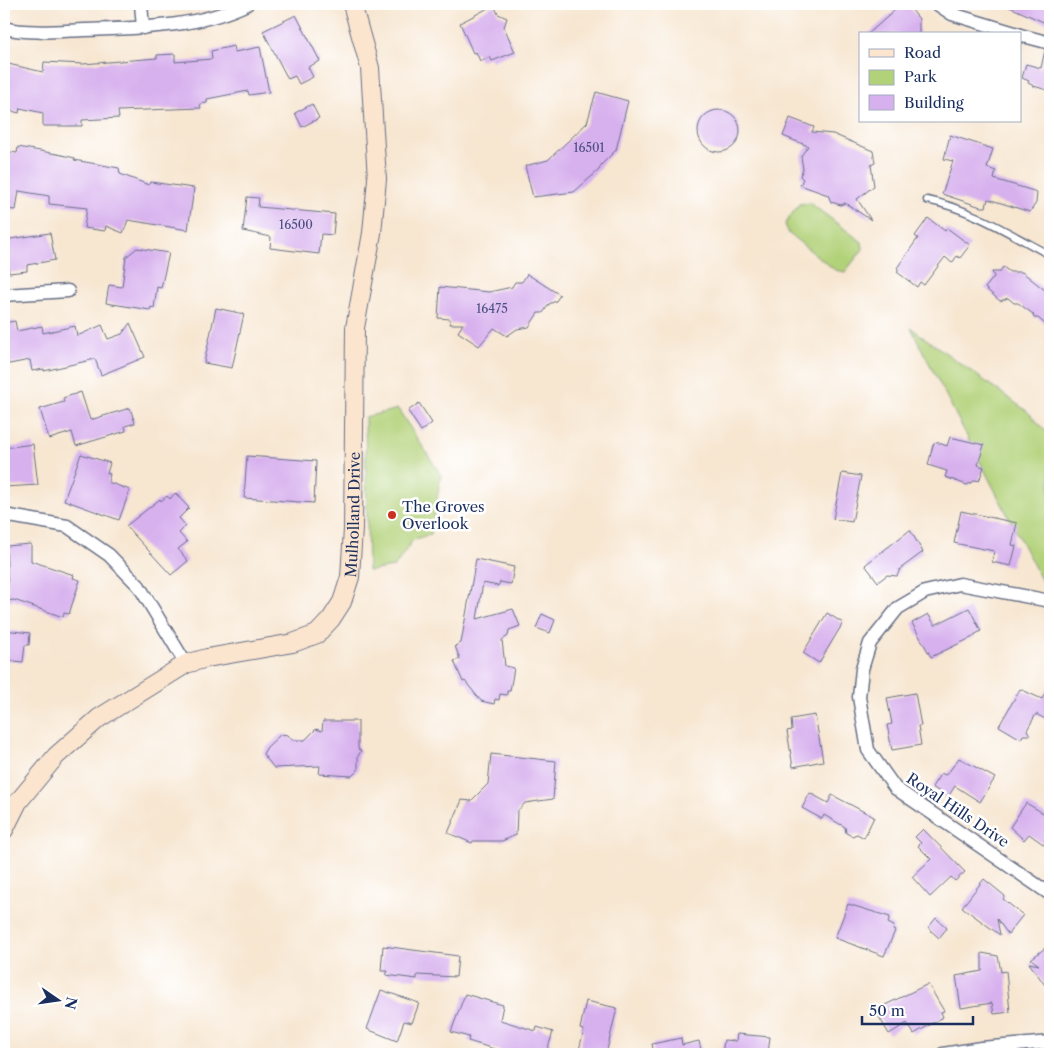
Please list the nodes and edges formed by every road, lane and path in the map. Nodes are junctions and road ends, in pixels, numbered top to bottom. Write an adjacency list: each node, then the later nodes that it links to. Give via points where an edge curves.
1 (141, 4): 6 (street)
2 (247, 4): 6 (street, via 184,24)
3 (352, 4): 16 (main road, Mulholland Drive, via 370,68 377,179 372,233 355,328 350,577 342,602 317,634 293,643)
4 (937, 4): 7 (street, via 952,14)
5 (4, 28): 6 (street, via 57,32)
6 (143, 28)
7 (1012, 32)
8 (1022, 35): 9 (street)
9 (1050, 43)
10 (927, 200): 11 (lane, via 974,214)
11 (1050, 254)
12 (68, 291): 13 (street)
13 (4, 295)
14 (4, 515): 16 (street, via 67,526 109,554 139,586)
15 (1050, 601): 18 (street, Royal Hills Drive, via 960,584 925,592 898,608 870,643 858,697 868,750 895,788)
16 (186, 664): 17 (main road, Mulholland Drive, via 99,718 56,756 18,802)
17 (4, 830)
18 (1050, 894)
19 (1050, 1042): 20 (street)
20 (943, 1054)

